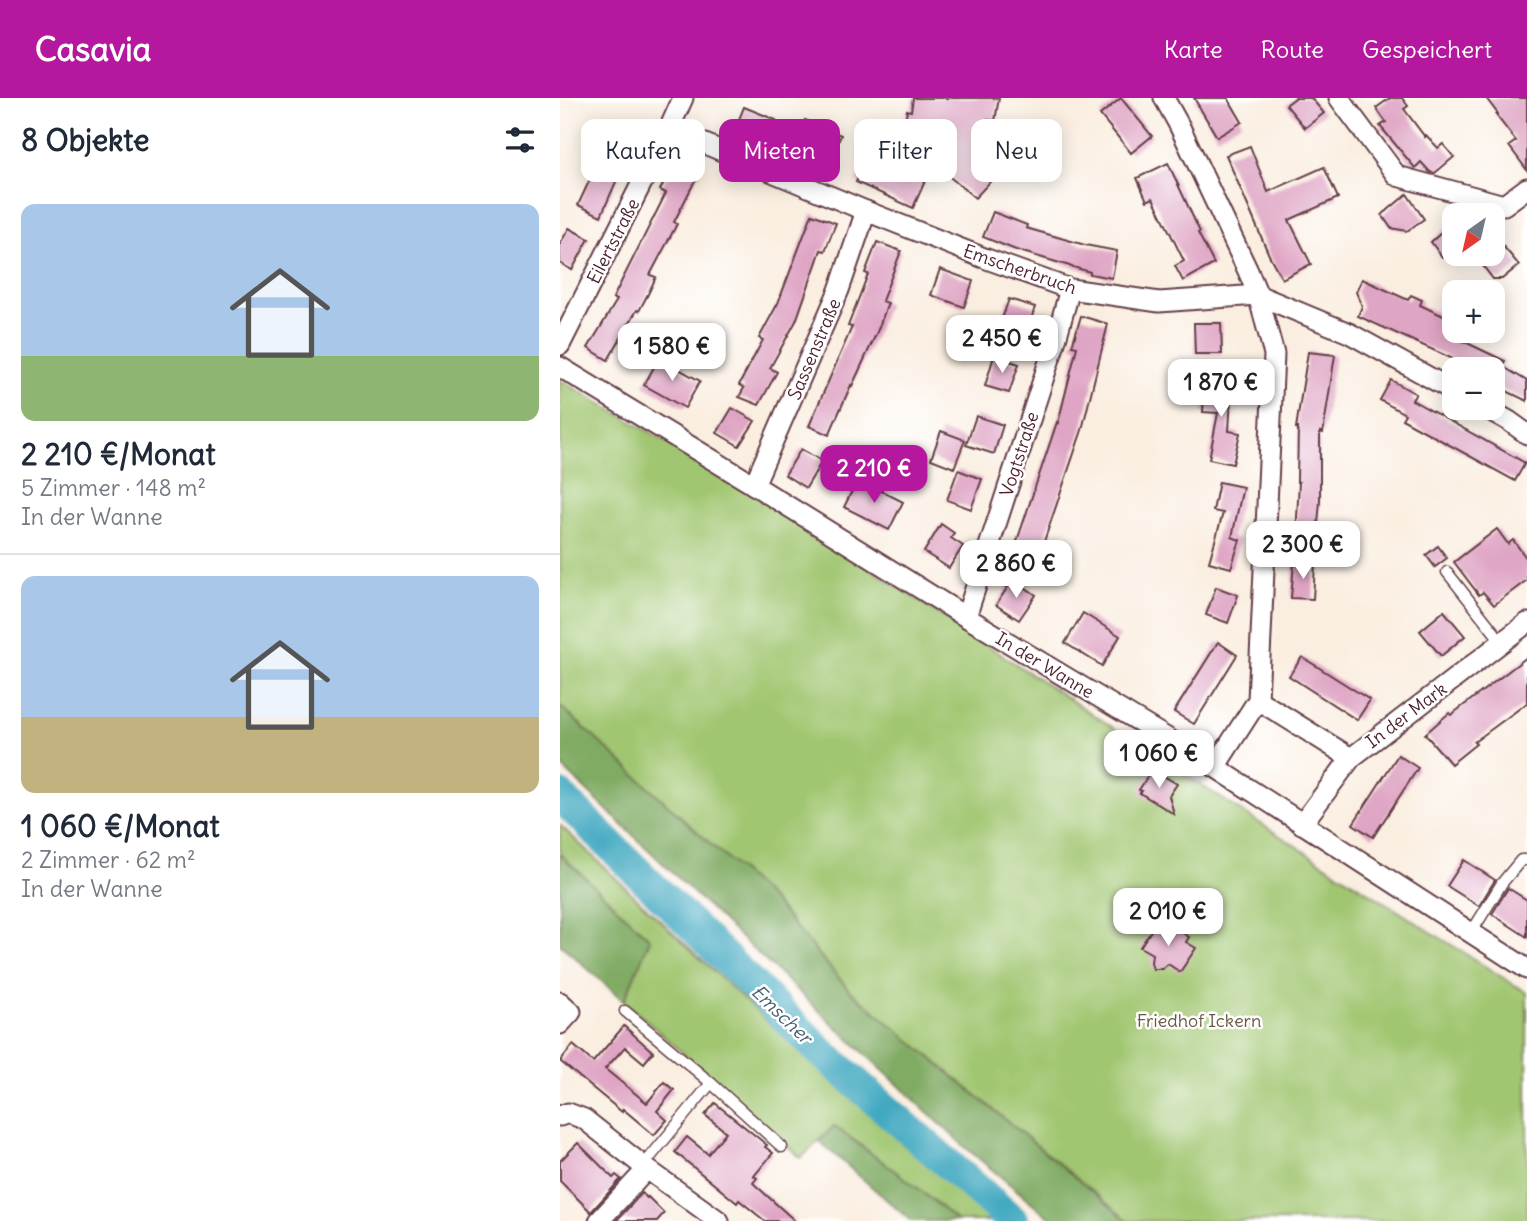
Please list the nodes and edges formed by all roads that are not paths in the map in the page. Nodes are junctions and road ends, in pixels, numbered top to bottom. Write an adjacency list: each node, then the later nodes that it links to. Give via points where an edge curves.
1 (683, 98): 4 (street, Eilertstraße)
2 (1164, 98): 10 (street)
3 (1339, 98): 7 (street, via 1397,176 1504,205)
4 (674, 119)
5 (705, 144): 8 (street, Emscherbruch)
6 (642, 182): 11 (street, Eilertstraße)
7 (1527, 188)
8 (866, 211): 9 (street, Emscherbruch); 16 (street, Sassenstraße, via 839,290)
9 (1070, 289): 10 (street, Emscherbruch, via 1159,302); 18 (street, Vogtstraße)
10 (1258, 295): 13 (street, Emscherbruch, via 1349,333); 21 (street, via 1274,354)
11 (560, 345)
12 (560, 367): 16 (street, In der Wanne)
13 (1442, 384)
14 (1505, 419): 15 (street)
15 (1527, 434)
16 (754, 485): 18 (street, In der Wanne)
17 (1447, 572): 20 (lane)
18 (967, 617): 23 (street, In der Wanne)
19 (1527, 623): 20 (street, In der Mark)
20 (1502, 642): 22 (street, In der Mark)
21 (1258, 699): 22 (street); 23 (street)
22 (1351, 758): 24 (street, In der Mark)
23 (1215, 767): 24 (street, In der Wanne)
24 (1302, 824): 26 (street, In der Wanne)
25 (1527, 860): 26 (lane, via 1521,860 1502,883)
26 (1471, 933): 27 (street, In der Wanne)
27 (1527, 969)
28 (560, 1002): 30 (street, via 571,1012)
29 (625, 1011): 31 (lane)
30 (560, 1024)
31 (711, 1083): 33 (lane); 34 (lane)
32 (560, 1116): 34 (street, via 568,1113 584,1119)
33 (782, 1147)
34 (645, 1167): 35 (street); 36 (street)
35 (716, 1220)
36 (599, 1221)

